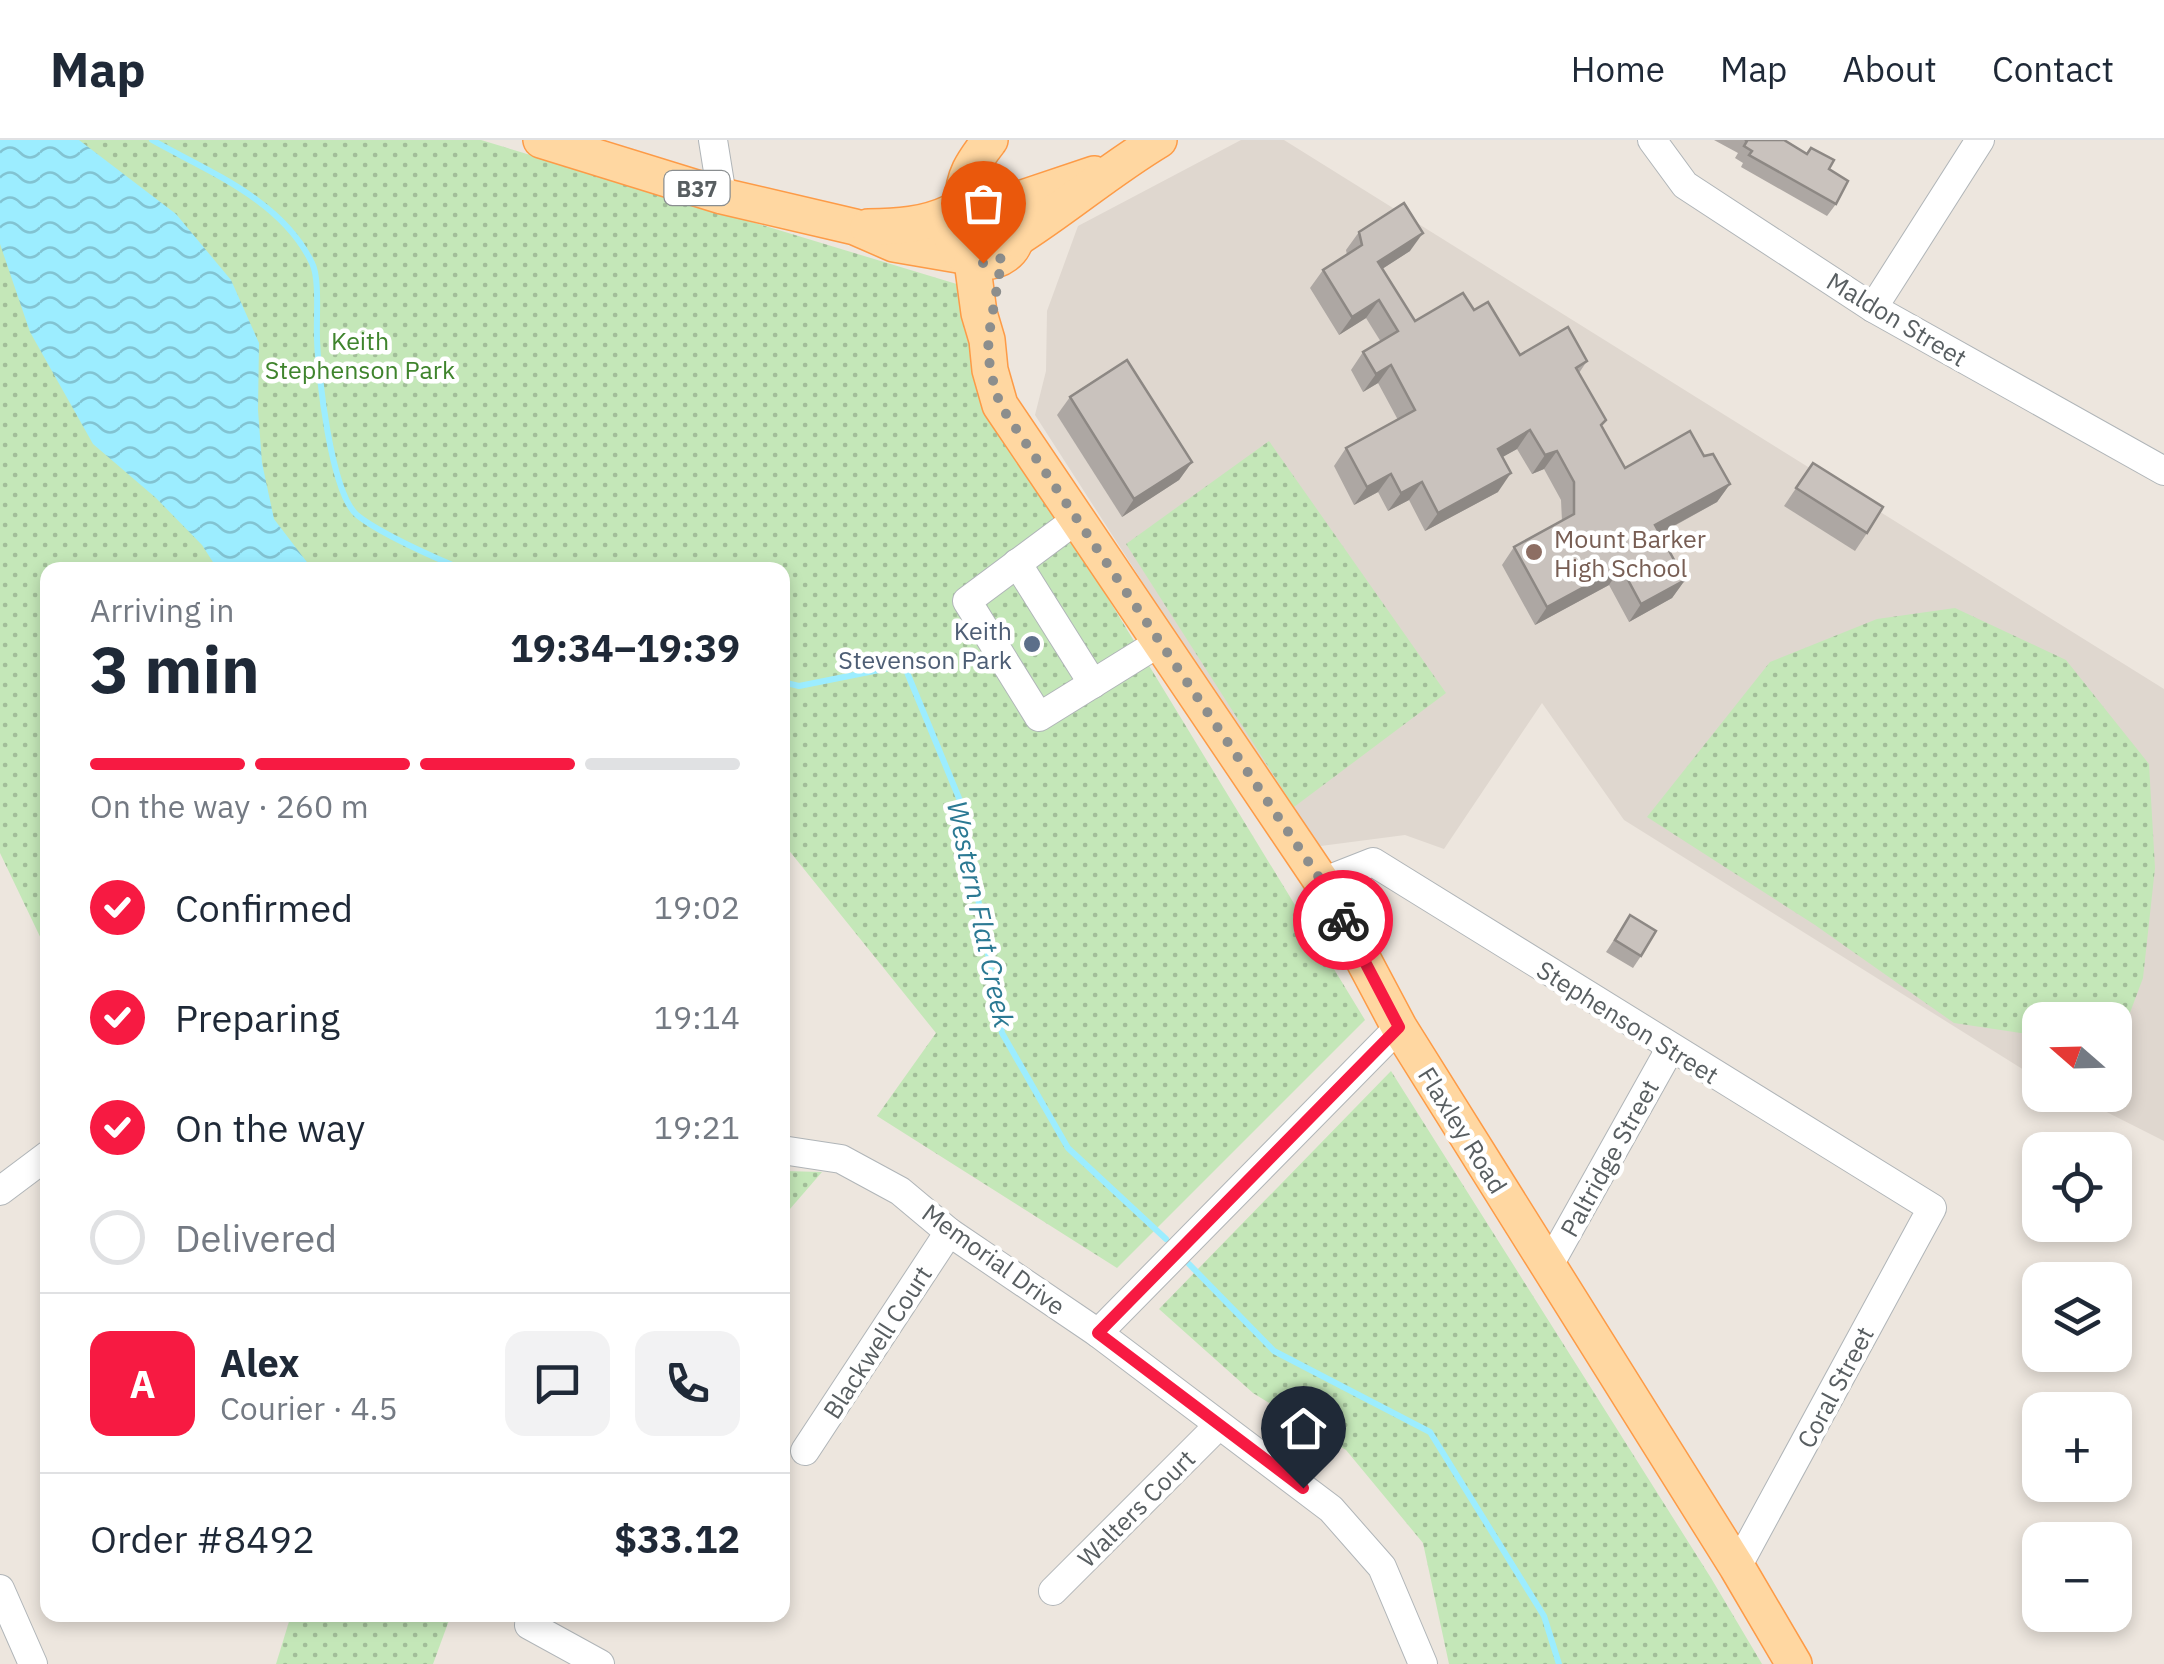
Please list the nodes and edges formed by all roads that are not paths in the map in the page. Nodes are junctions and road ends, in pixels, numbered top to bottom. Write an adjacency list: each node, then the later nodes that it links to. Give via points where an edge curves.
1 (541, 140): 8 (main road, B37)
2 (713, 140): 8 (street)
3 (992, 140): 9 (main road, via 963,186)
4 (1159, 140): 7 (main road, B37)
5 (1652, 140): 12 (street, Maldon Street, via 1685,185)
6 (1980, 140): 12 (street)
7 (1112, 168): 9 (main road, B37); 11 (main road, B37, via 1062,210)
8 (722, 196): 10 (main road, B37)
9 (980, 204): 10 (main road, B37, via 897,228); 11 (main road, via 1016,220); 11 (main road, via 951,234)
10 (855, 227): 11 (main road, B37, via 930,252)
11 (988, 253): 14 (main road, Flaxley Road, via 990,370 1000,405)
12 (1872, 308): 13 (street, Maldon Street)
13 (2164, 470)
14 (1077, 519): 15 (street); 16 (main road, Flaxley Road)
15 (1017, 563): 17 (street); 17 (street, via 967,601 1039,718)
16 (1160, 642): 17 (street); 18 (main road, Flaxley Road)
17 (1092, 684)
18 (1322, 882): 19 (main road, Flaxley Road); 20 (street, Stephenson Street, via 1372,862)
19 (1399, 1027): 26 (main road, Flaxley Road); 27 (street)
20 (1670, 1049): 24 (street, Stephenson Street); 26 (street, Paltridge Street)
21 (790, 1151): 25 (street, Memorial Drive, via 841,1159 900,1191)
22 (40, 1161): 23 (street)
23 (0, 1191)
24 (1932, 1208): 30 (street, Coral Street)
25 (949, 1232): 27 (street, Memorial Drive); 29 (street, Blackwell Court)
26 (1548, 1267): 30 (main road, Flaxley Road)
27 (1098, 1333): 28 (street, Memorial Drive)
28 (1218, 1426): 32 (street, Walters Court); 36 (street, Memorial Drive, via 1331,1509 1382,1567)
29 (805, 1451)
30 (1738, 1567): 37 (main road, Flaxley Road)
31 (0, 1589): 34 (street)
32 (1053, 1591)
33 (529, 1625): 35 (street)
34 (33, 1664)
35 (600, 1664)
36 (1422, 1664)
37 (1794, 1664)

